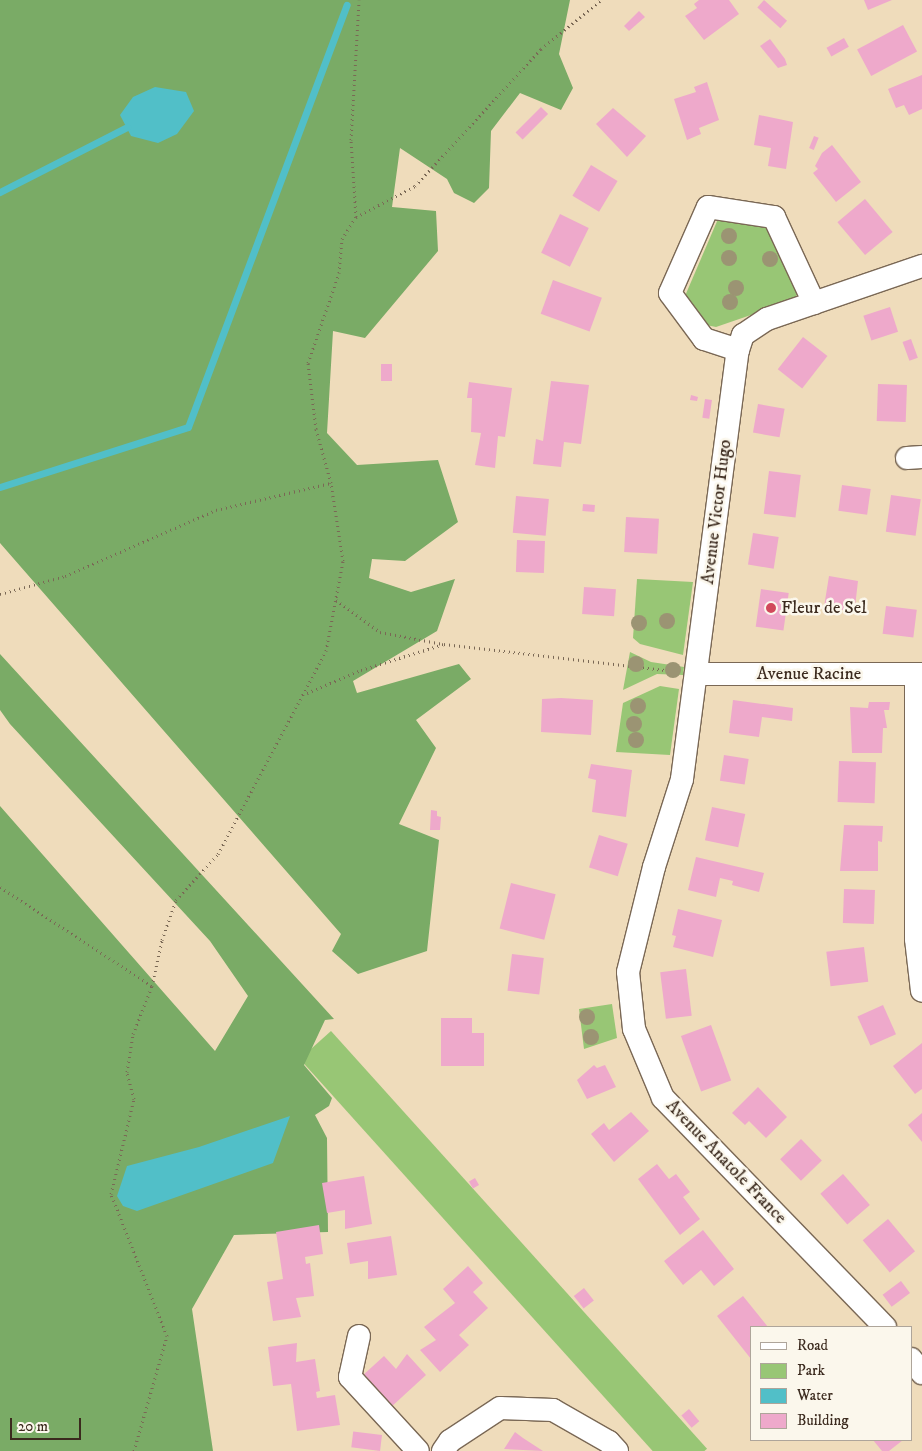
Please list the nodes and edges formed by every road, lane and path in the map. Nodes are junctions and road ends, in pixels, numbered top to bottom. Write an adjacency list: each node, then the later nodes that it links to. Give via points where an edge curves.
1 (359, 0): 3 (path, via 361,9 351,140)
2 (600, 0): 3 (path, via 541,49 415,186)
3 (356, 217): 7 (path, via 342,240 339,273 308,363 316,429)
4 (922, 266): 5 (street, Avenue Victor Hugo)
5 (814, 303): 6 (street, Avenue Victor Hugo, via 766,319 743,335); 6 (street, via 774,217 708,207 670,294 704,339)
6 (738, 350): 11 (street, Avenue Victor Hugo)
7 (331, 483): 8 (path, via 216,510 65,576); 9 (path, via 343,561)
8 (0, 594)
9 (336, 600): 10 (path, via 380,632); 13 (path, via 326,651)
10 (444, 644): 11 (path); 13 (path, via 361,670)
11 (696, 674): 12 (street, Avenue Racine); 17 (street, Avenue Anatole France, via 682,778 654,868 628,972 634,1029 663,1098)
12 (919, 674): 16 (street, via 916,939)
13 (306, 694): 15 (path, via 218,854 176,900 162,940)
14 (0, 887): 15 (path)
15 (152, 986): 21 (path, via 133,1034 127,1072 134,1099 111,1194 167,1336)
16 (922, 990)
17 (885, 1326)
18 (359, 1336): 22 (street, via 350,1377)
19 (912, 1360): 20 (street)
20 (922, 1373)
21 (134, 1451)
22 (418, 1451)
23 (443, 1451): 24 (street, via 450,1441 500,1408 553,1410 609,1442)
24 (617, 1451)

